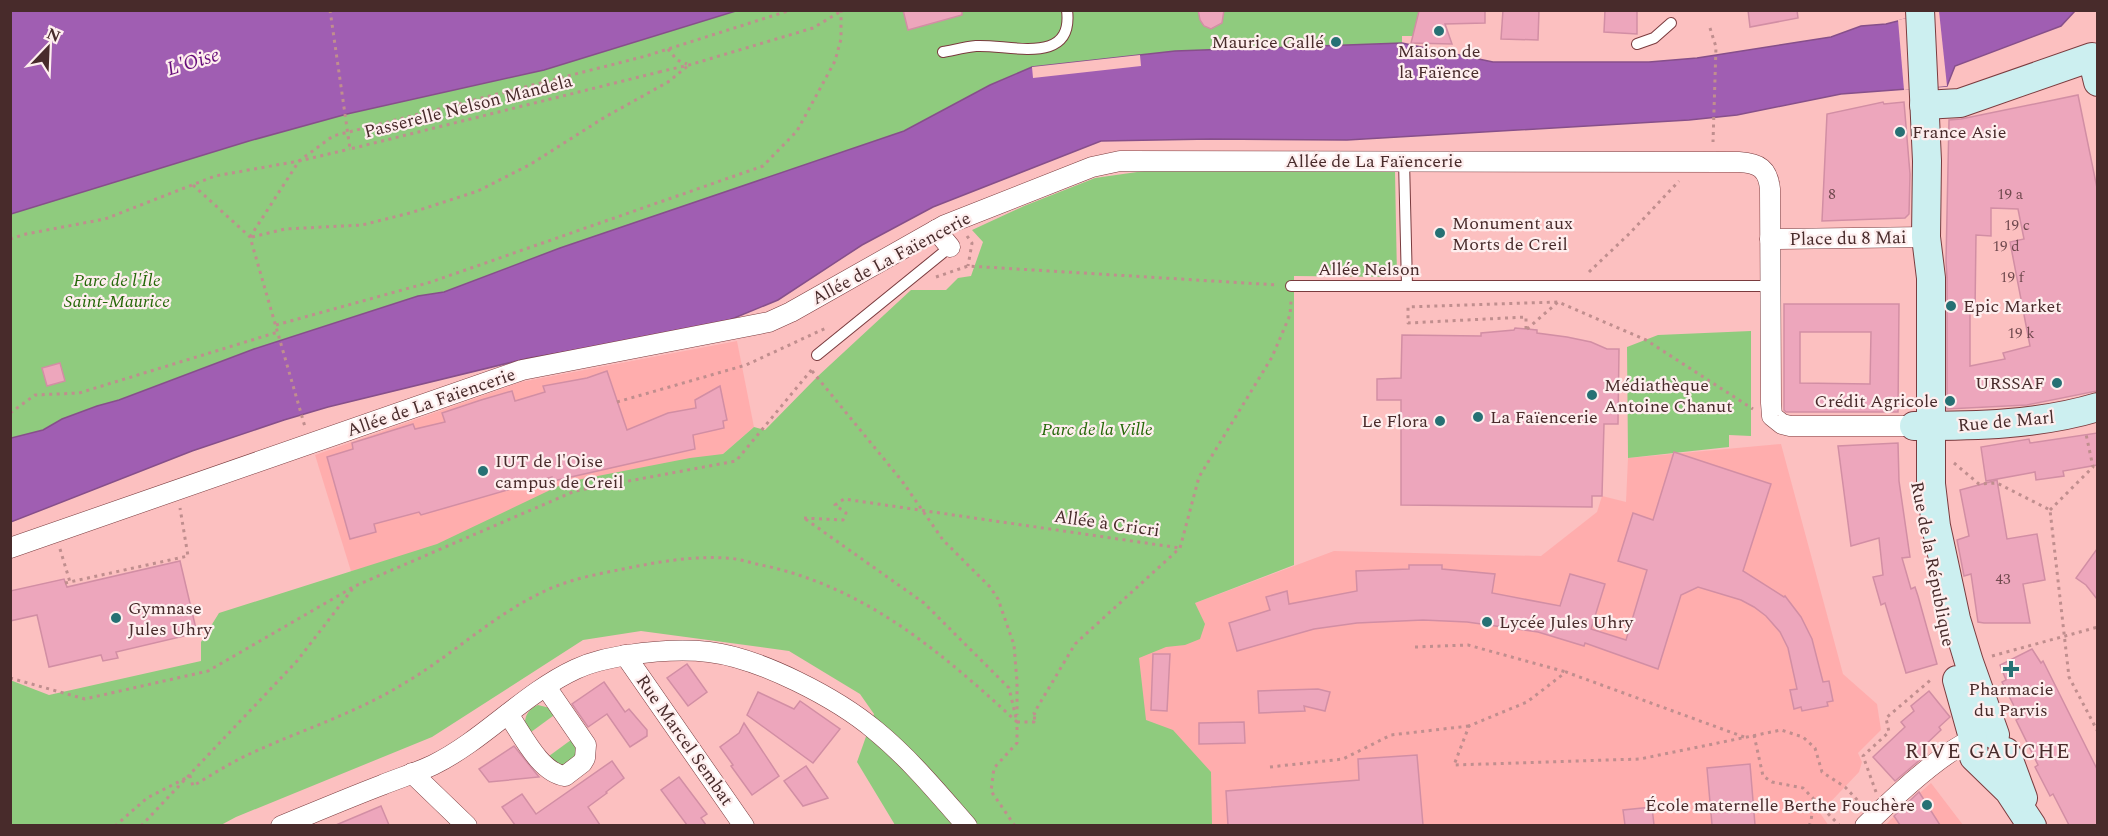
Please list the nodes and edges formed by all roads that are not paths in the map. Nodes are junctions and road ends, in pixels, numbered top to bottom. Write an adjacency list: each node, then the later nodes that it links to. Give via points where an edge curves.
1 (1067, 10): 5 (lane, via 1064,35 1055,45 1043,49 976,46)
2 (1920, 13): 7 (main road, Rue de la République)
3 (1671, 23): 4 (lane, via 1654,38)
4 (1637, 44)
5 (943, 52)
6 (2096, 65): 7 (main road, via 1960,103)
7 (1923, 97): 10 (main road, Rue de la République)
8 (1404, 160): 9 (street, Allée de La Faïencerie, via 1111,162); 11 (street, Allée de La Faïencerie, via 1749,162 1763,168 1769,180); 14 (lane)
9 (936, 230): 12 (street); 19 (street, Allée de La Faïencerie, via 769,322 522,370)
10 (1926, 237): 11 (street, Place du 8 Mai); 18 (main road, Rue de la République, via 1913,287)
11 (1770, 239): 15 (street, Allée de La Faïencerie)
12 (950, 247): 16 (lane)
13 (1291, 286): 14 (lane, Allée Nelson)
14 (1407, 286): 15 (lane, Allée Nelson)
15 (1770, 286): 18 (street, Allée de La Faïencerie, via 1772,416 1790,426)
16 (817, 355)
17 (2090, 409): 18 (main road, Rue de Marl, via 2028,421)
18 (1929, 426): 21 (main road, Rue de la République, via 1916,479 1920,516 1935,591)
19 (10, 548)
20 (625, 655): 22 (street, via 585,664); 30 (street, Rue Marcel Sembat); 31 (street, via 709,652 761,667 820,694 861,720 906,758)
21 (1966, 671): 24 (main road, Rue de la République); 27 (lane, Rue de la République, via 2000,717)
22 (546, 687): 23 (street); 23 (street, via 586,746 582,763 565,776 543,765)
23 (508, 714): 25 (street, via 445,758)
24 (1985, 745): 26 (street, via 1952,750); 27 (main road, Rue de la République, via 2009,791)
25 (412, 773): 28 (street); 29 (street)
26 (1874, 817)
27 (2033, 817)
28 (281, 825)
29 (466, 825)
30 (744, 825)
31 (967, 825)

